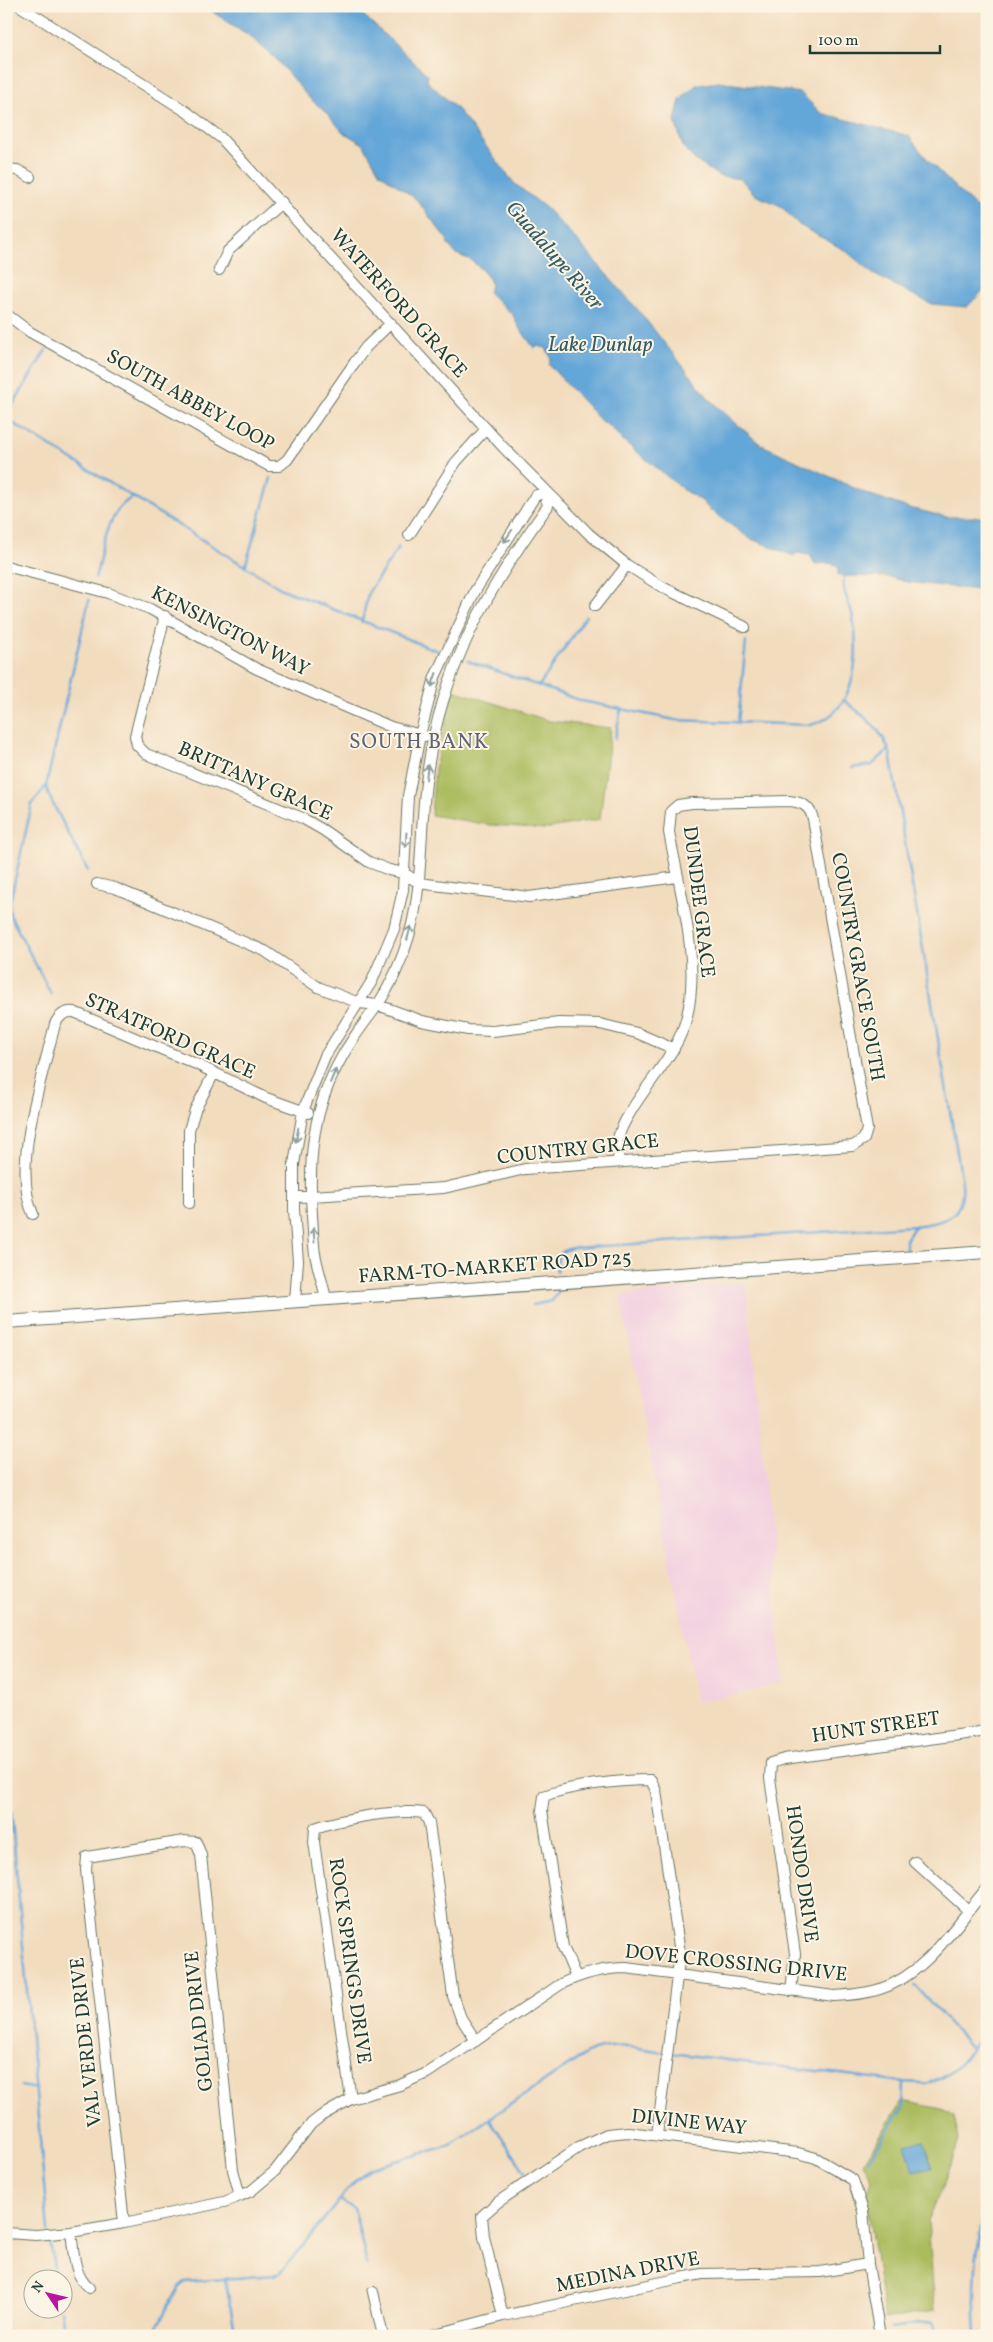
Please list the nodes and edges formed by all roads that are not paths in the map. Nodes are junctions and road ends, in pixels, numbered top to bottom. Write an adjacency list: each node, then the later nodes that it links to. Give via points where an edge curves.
1 (20, 6): 4 (street, WATERFORD GRACE, via 198,119 221,138)
2 (6, 169): 3 (street)
3 (30, 177)
4 (282, 202): 5 (street, via 228,251); 7 (street, WATERFORD GRACE)
5 (219, 270)
6 (6, 314): 7 (street, SOUTH ABBEY LOOP, via 38,337 275,467 288,460 366,347)
7 (391, 323): 8 (street, WATERFORD GRACE)
8 (486, 429): 9 (street, WATERFORD GRACE); 10 (street, via 456,462)
9 (545, 492): 11 (street, WATERFORD GRACE); 16 (street, one-way to 16, via 535,496 462,614 435,677); 17 (street, via 548,506 509,560 471,629 447,688)
10 (409, 535)
11 (627, 565): 13 (street); 15 (street, WATERFORD GRACE, via 679,596)
12 (6, 566): 14 (street, KENSINGTON WAY, via 108,593)
13 (595, 606)
14 (165, 616): 16 (street, KENSINGTON WAY, via 266,674 391,727); 19 (street, BRITTANY GRACE, via 135,736 137,746 146,754 308,821 369,862)
15 (746, 627)
16 (420, 735): 17 (street, KENSINGTON WAY); 19 (street, one-way to 19, via 408,796)
17 (434, 738): 21 (street, one-way to 17, via 424,798)
18 (804, 804): 20 (street, DUNDEE GRACE, via 789,801 678,805 670,814 669,827); 29 (street, COUNTRY GRACE SOUTH, via 813,819 867,1129)
19 (404, 873): 21 (street, BRITTANY GRACE); 23 (street, via 394,929 379,967)
20 (677, 877): 21 (street, BRITTANY GRACE, via 529,897); 25 (street, DUNDEE GRACE, via 692,978 687,1017)
21 (419, 883): 24 (street, one-way to 21, via 404,951)
22 (97, 884): 23 (street, via 115,888 265,951 318,987)
23 (359, 1003): 24 (street); 27 (street, via 325,1056)
24 (378, 1005): 25 (street, via 435,1024 475,1031 559,1023 600,1024 637,1033); 28 (street, one-way to 24, via 337,1065)
25 (674, 1049): 30 (street, DUNDEE GRACE, via 624,1124 618,1138)
26 (214, 1073): 27 (street, STRATFORD GRACE); 33 (street, via 195,1110 189,1130); 34 (street, STRATFORD GRACE, via 74,1012 63,1014 55,1024 27,1147 25,1187)
27 (303, 1112): 28 (street, STRATFORD GRACE); 32 (street, one-way to 32, via 295,1150)
28 (318, 1115): 31 (street, via 310,1158)
29 (864, 1138): 30 (street, COUNTRY GRACE, via 853,1146)
30 (619, 1161): 31 (street, COUNTRY GRACE, via 514,1170 444,1188)
31 (311, 1196): 32 (street, COUNTRY GRACE); 36 (street, one-way to 31)
32 (294, 1197): 37 (street)
33 (189, 1203)
34 (33, 1214)
35 (987, 1252): 38 (street, FARM-TO-MARKET ROAD 725)
36 (316, 1260): 37 (street); 38 (street)
37 (298, 1262): 39 (street)
38 (326, 1299): 39 (street, FARM-TO-MARKET ROAD 725)
39 (295, 1302): 40 (street, FARM-TO-MARKET ROAD 725)
40 (6, 1322)
41 (987, 1730): 42 (street, HUNT STREET)
42 (771, 1763): 49 (street, HONDO DRIVE, via 770,1778 795,1954)
43 (87, 1857): 53 (street, GOLIAD DRIVE, via 184,1841 196,1842 201,1855 233,2170); 54 (street, VAL VERDE DRIVE)
44 (915, 1862): 46 (street)
45 (987, 1888): 46 (street, DOVE CROSSING DRIVE)
46 (968, 1910): 49 (street, DOVE CROSSING DRIVE, via 929,1957 896,1983 862,1994 834,1996)
47 (678, 1975): 48 (street, DOVE CROSSING DRIVE, via 614,1968); 48 (street, via 679,1943 656,1791 651,1780 637,1780 559,1790 544,1796 542,1810 564,1947); 49 (street, DOVE CROSSING DRIVE); 52 (street)
48 (576, 1977): 50 (street, DOVE CROSSING DRIVE)
49 (791, 1991)
50 (476, 2040): 51 (street, DOVE CROSSING DRIVE, via 418,2078); 51 (street, ROCK SPRINGS DRIVE, via 461,2018 454,1996 429,1822 424,1813 401,1812 315,1828 314,1842)
51 (351, 2099): 53 (street, DOVE CROSSING DRIVE, via 311,2124 275,2171)
52 (657, 2135): 57 (street, DIVINE WAY, via 798,2153 832,2166 853,2180 862,2211); 60 (street, DIVINE WAY, via 628,2132 597,2137 482,2216)
53 (240, 2196): 54 (street, DOVE CROSSING DRIVE)
54 (124, 2223): 55 (street, DOVE CROSSING DRIVE)
55 (71, 2232): 56 (street, DOVE CROSSING DRIVE); 58 (street, via 76,2268)
56 (6, 2233)
57 (868, 2264): 60 (street, MEDINA DRIVE, via 796,2273 702,2274); 63 (street, DIVINE WAY)
58 (89, 2288)
59 (373, 2292): 61 (street)
60 (503, 2316): 62 (street, MEDINA DRIVE)
61 (383, 2336)
62 (428, 2336)
63 (880, 2336)

